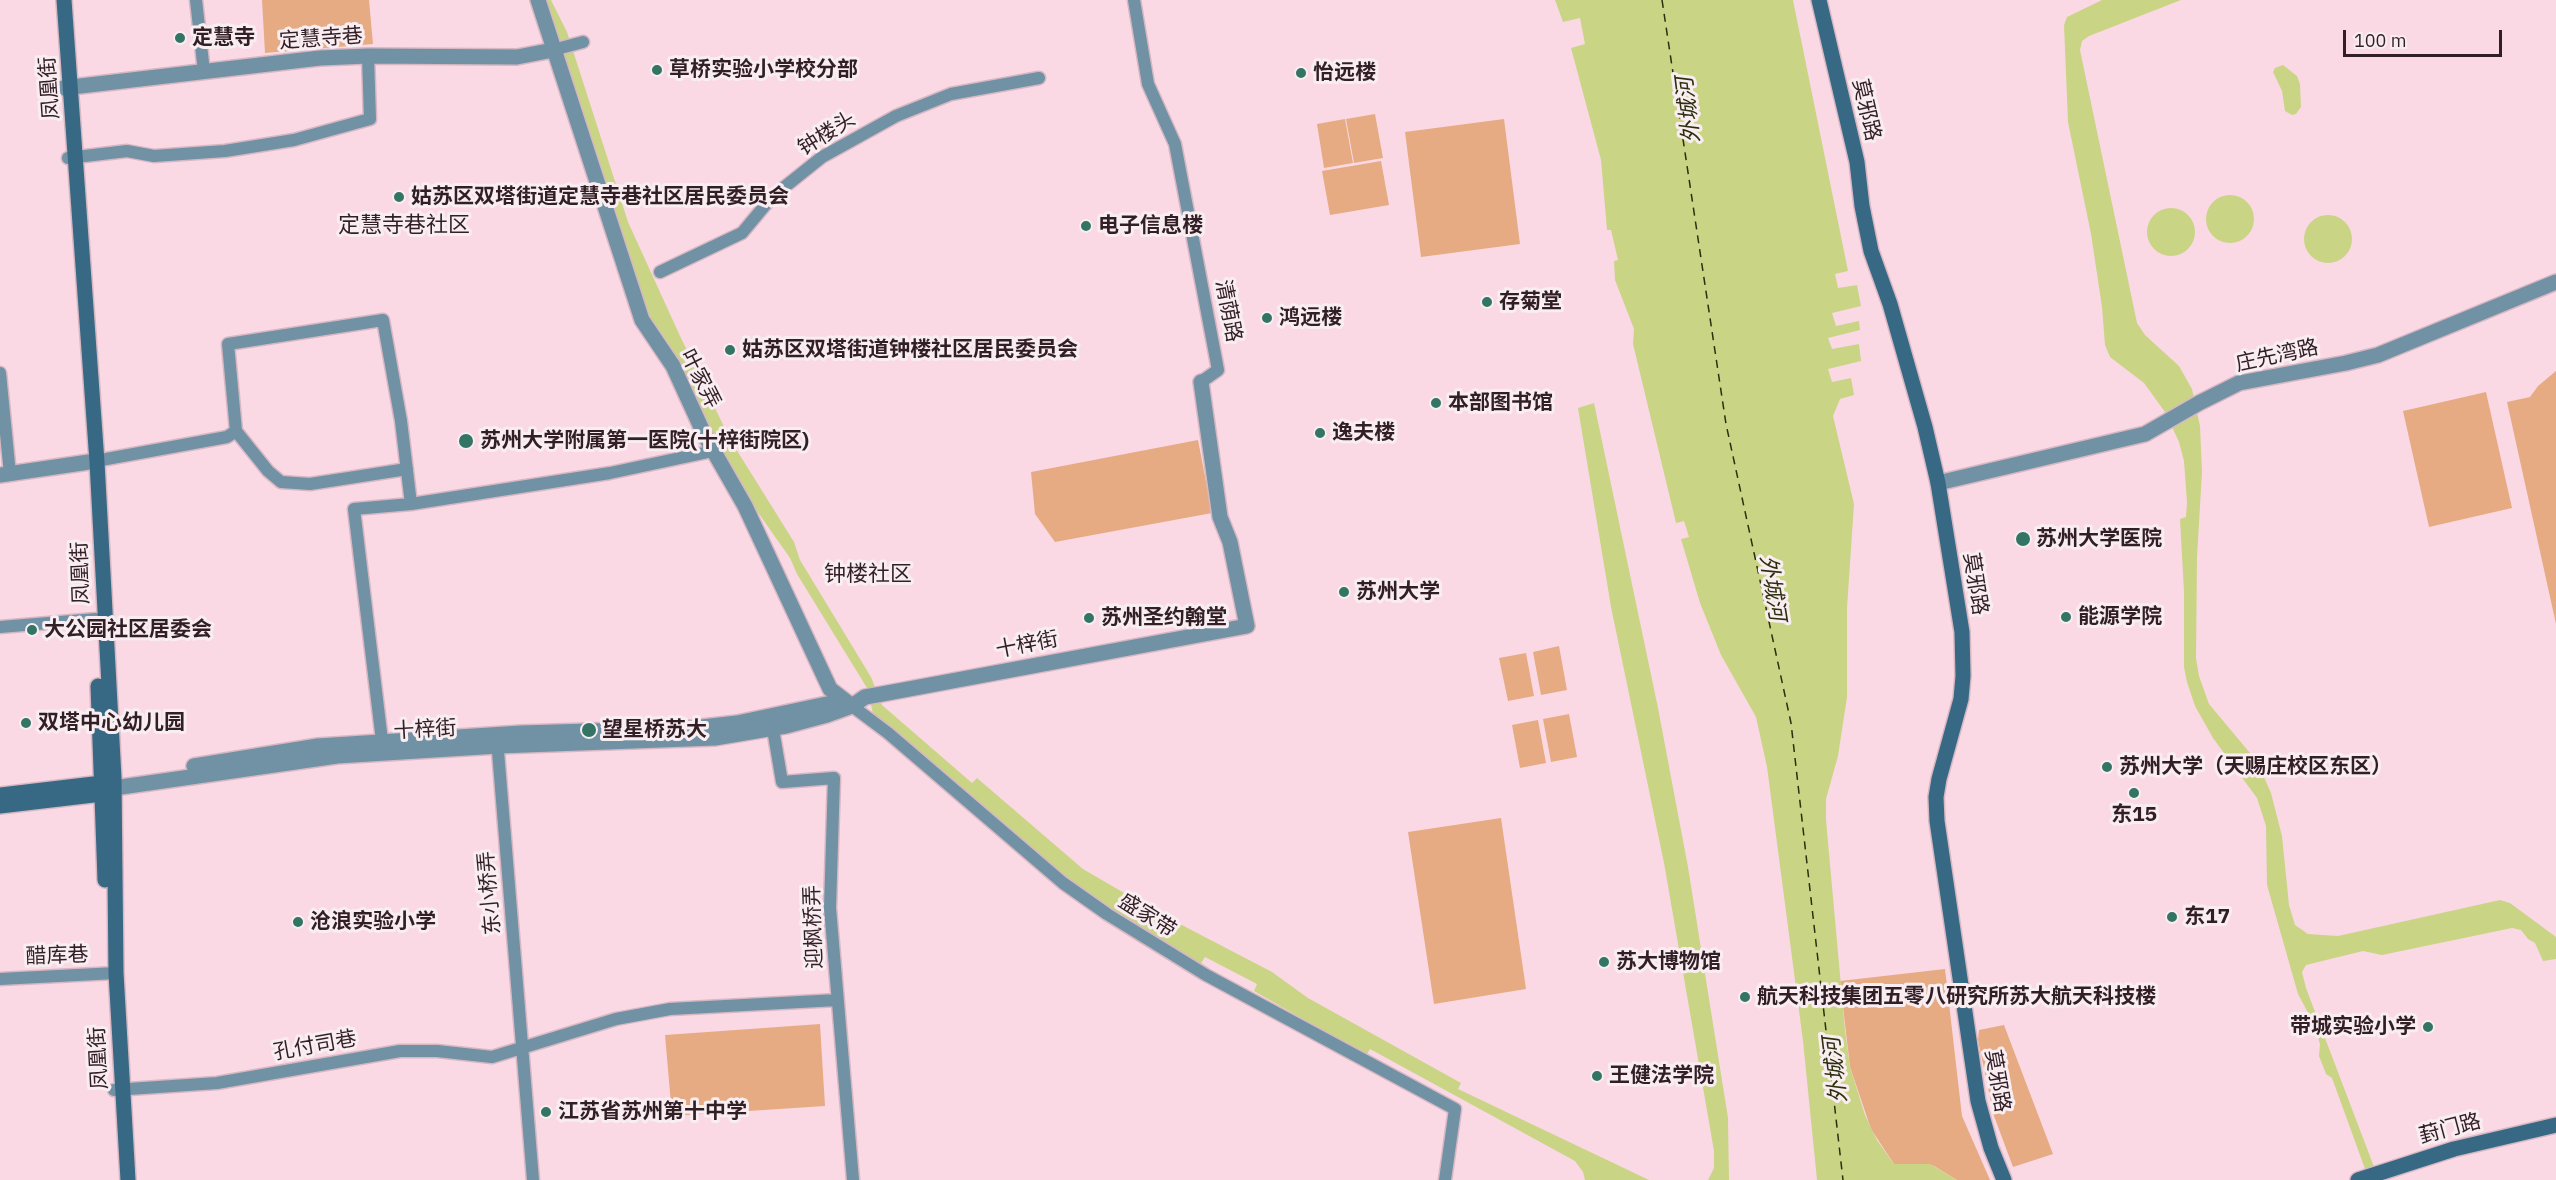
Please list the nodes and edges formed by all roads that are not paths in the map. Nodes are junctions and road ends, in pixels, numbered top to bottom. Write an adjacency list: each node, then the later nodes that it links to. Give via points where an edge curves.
1 (56, 0): 12 (main road, 凤凰街)
2 (64, 0): 12 (main road, 凤凰街)
3 (196, 0): 10 (street)
4 (537, 0): 8 (street, 叶家弄)
5 (1134, 0): 17 (street, 清荫路, via 1148,84 1175,144 1218,370)
6 (1819, 0): 23 (main road, 莫邪路, via 1857,162 1871,250 1923,417)
7 (577, 44): 8 (street, 定慧寺巷)
8 (556, 49): 9 (street, 定慧寺巷, via 517,57); 19 (street, 叶家弄, via 642,320 673,366)
9 (368, 56): 10 (street, 定慧寺巷); 13 (street, via 370,118 294,141 225,151 154,156 127,151)
10 (204, 72): 12 (street, 定慧寺巷)
11 (1039, 78): 14 (street, 钟楼头, via 951,94 896,116 822,157 772,197 742,233)
12 (67, 88): 13 (main road, 凤凰街)
13 (72, 157): 20 (main road, 凤凰街)
14 (660, 272)
15 (2556, 282): 23 (street, 庄先湾路, via 2378,355 2239,383 2145,434)
16 (0, 373): 22 (street)
17 (1202, 382): 26 (street, 清荫路, via 1220,518 1230,542)
18 (236, 431): 20 (street, via 227,437); 21 (street, via 281,482 309,484); 21 (street, via 228,344 383,320)
19 (713, 451): 24 (street, via 610,473); 28 (street, 叶家弄, via 745,506 830,689)
20 (93, 462): 22 (street); 25 (main road, 凤凰街); 32 (main road, 凤凰街)
21 (407, 469): 24 (street)
22 (5, 474)
23 (1938, 483): 47 (main road, 莫邪路, via 1962,632 1963,676 1961,699 1938,788 1937,821 1978,1101)
24 (411, 504): 31 (street, via 354,509)
25 (96, 619): 27 (street); 32 (main road, 凤凰街)
26 (1247, 626): 28 (street, 十梓街, via 865,697)
27 (0, 627)
28 (852, 706): 29 (street, 十梓街); 30 (street, 十梓街, via 836,702 693,728); 46 (street, 盛家带, via 1063,883 1107,914 1206,975 1455,1109)
29 (773, 729): 30 (street, 十梓街, via 683,741); 37 (street, 迎枫桥弄, via 782,782 834,778 830,908)
30 (497, 740): 31 (street, 十梓街); 38 (street, 东小桥弄)
31 (383, 747): 32 (street, 十梓街, via 318,746)
32 (108, 786): 33 (main road, 十梓街); 34 (main road, 十梓街); 35 (main road, 凤凰街)
33 (0, 795)
34 (0, 806)
35 (112, 974): 36 (street, 醋库巷); 39 (main road, 凤凰街)
36 (0, 979)
37 (837, 1000): 38 (street, 孔付司巷, via 670,1009 616,1019); 45 (street, 迎枫桥弄)
38 (522, 1048): 39 (street, 孔付司巷, via 492,1057 400,1051 217,1083); 44 (street, 东小桥弄)
39 (118, 1089): 42 (main road, 凤凰街); 43 (main road, 凤凰街)
40 (2556, 1125): 41 (main road, 葑门路, via 2470,1144)
41 (2367, 1177)
42 (120, 1180)
43 (128, 1180)
44 (533, 1180)
45 (853, 1180)
46 (1445, 1180)
47 (2004, 1180)

